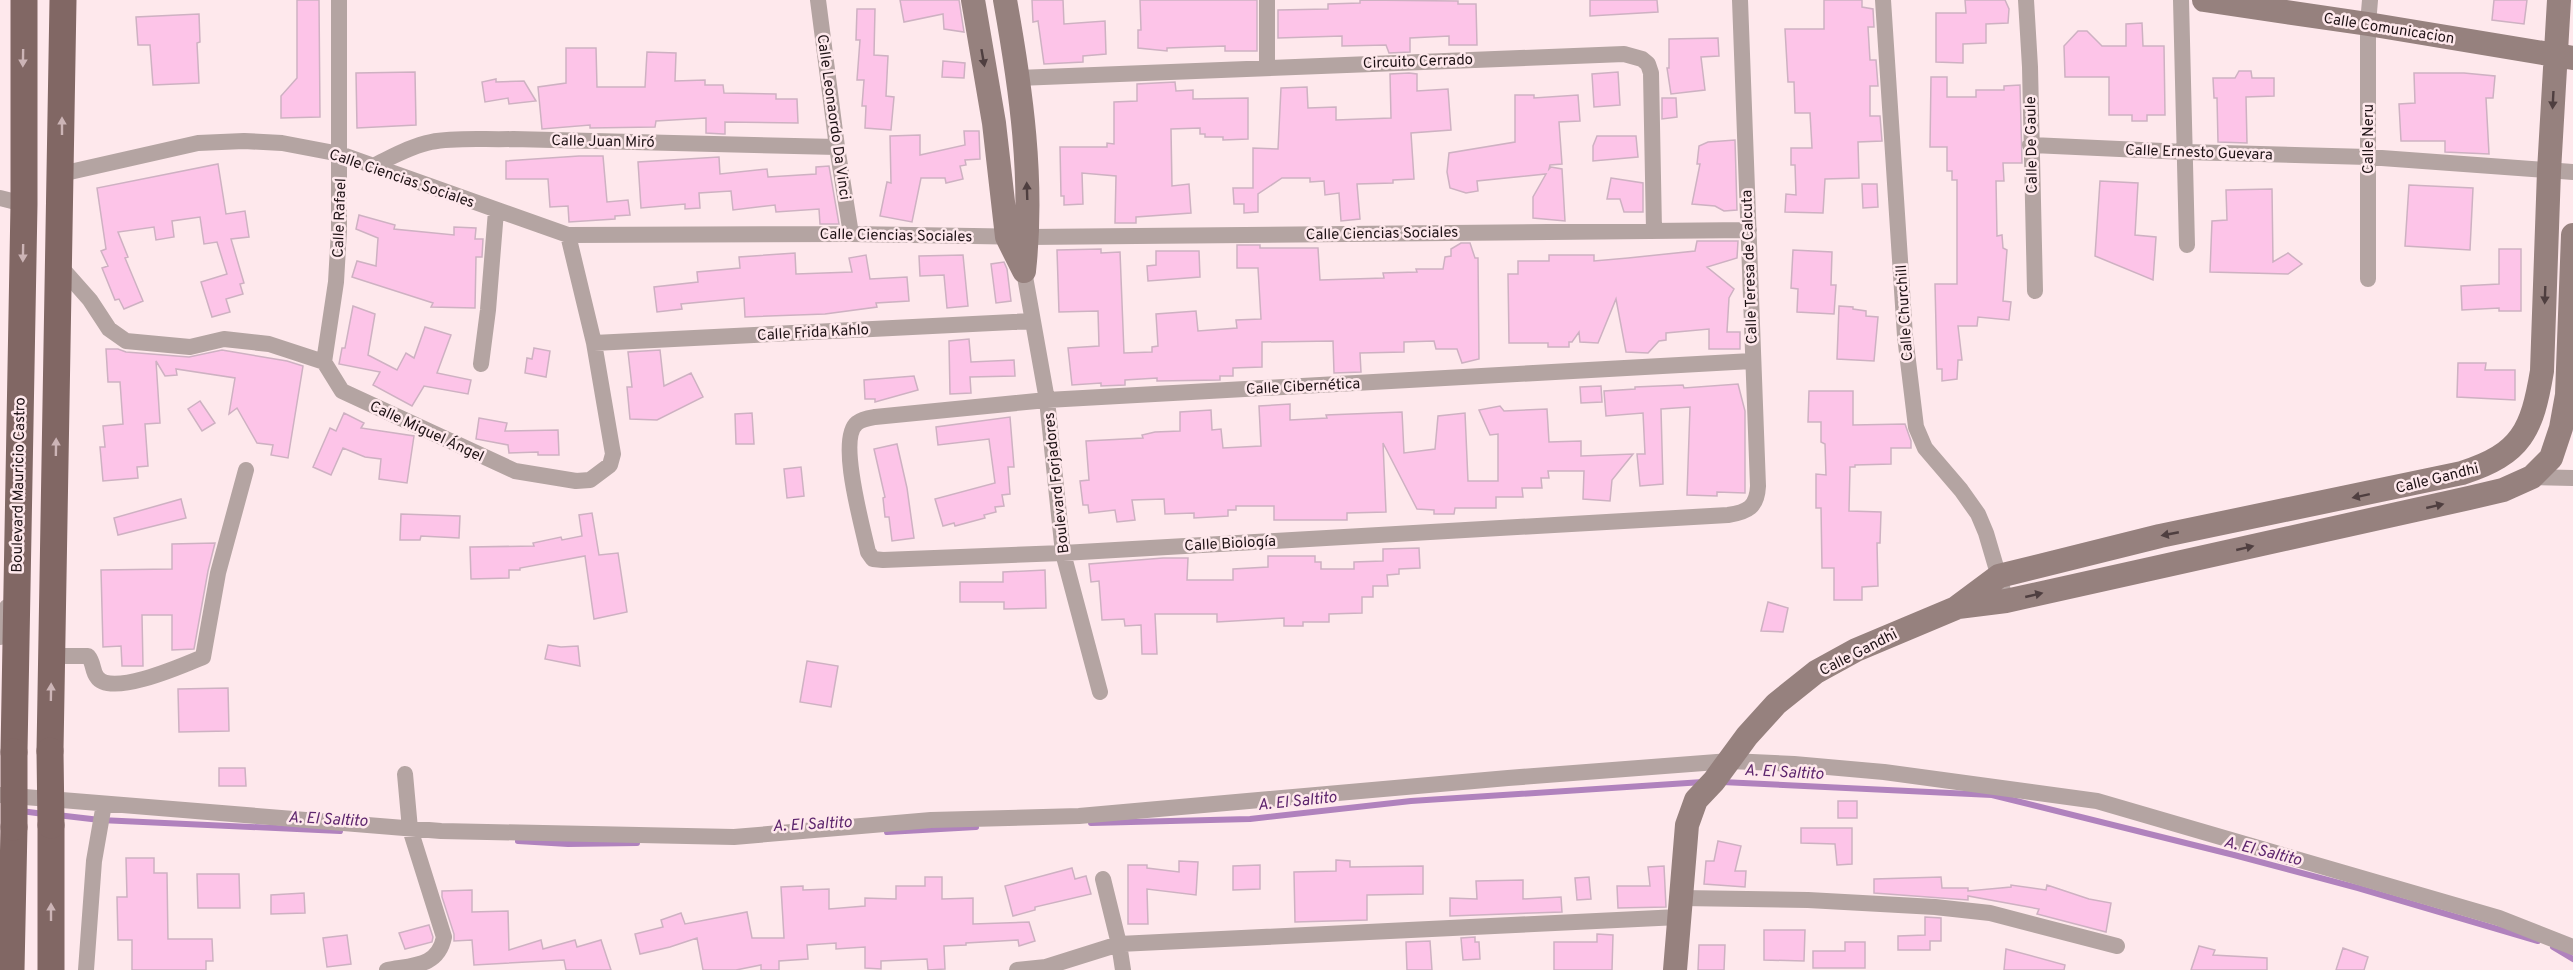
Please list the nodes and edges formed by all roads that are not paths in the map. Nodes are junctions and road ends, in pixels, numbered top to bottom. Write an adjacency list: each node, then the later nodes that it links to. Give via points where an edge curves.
1 (24, 0): 28 (main road, Boulevard Mauricio Castro, one-way to 28)
2 (63, 0): 27 (main road, one-way to 2)
3 (339, 0): 22 (street, Calle Rafael)
4 (818, 0): 20 (street, Calle Leonaordo Da Vinci)
5 (973, 0): 35 (main road, Boulevard Forjadores, one-way to 35)
6 (1005, 0): 18 (main road, Boulevard Forjadores)
7 (1267, 0): 17 (street)
8 (1740, 0): 31 (street, Calle Teresa de Calcuta)
9 (1883, 0): 53 (street, Calle Churchill, via 1905,336 1916,427 1925,447 1978,514)
10 (2026, 0): 19 (street, Calle De Gaule)
11 (2181, 0): 21 (street)
12 (2204, 0): 15 (main road, Calle Comunicacion)
13 (2370, 0): 15 (street, Calle Neru)
14 (2559, 0): 16 (main road, Calle Gandhi)
15 (2368, 24): 16 (main road, Calle Comunicacion); 23 (street, Calle Neru)
16 (2564, 57): 25 (main road, Calle Gandhi, one-way to 25)
17 (1268, 66): 18 (street, Circuito Cerrado); 30 (street, Circuito Cerrado, via 1624,54 1642,58 1648,64 1652,83)
18 (1018, 78): 35 (main road, Boulevard Forjadores, one-way to 18, via 1027,187)
19 (2030, 145): 21 (street, Calle Ernesto Guevara); 40 (street, Calle De Gaule)
20 (837, 147): 24 (street, Calle Juan Miró, via 473,140 431,142); 32 (street, Calle Leonaordo Da Vinci)
21 (2185, 152): 23 (street, Calle Ernesto Guevara); 36 (street)
22 (340, 154): 24 (street, Calle Ciencias Sociales); 27 (street, Calle Ciencias Sociales, via 244,141 198,143); 44 (street, Calle Rafael, via 336,282)
23 (2368, 157): 25 (street, Calle Ernesto Guevara); 39 (street, Calle Neru)
24 (374, 166): 29 (street, Calle Ciencias Sociales)
25 (2549, 171): 26 (street, Calle Ernesto Guevara); 53 (main road, Calle Gandhi, one-way to 53, via 2542,370 2537,402 2525,432 2512,450 2489,465 2431,481 2160,536)
26 (2573, 172)
27 (61, 174): 37 (main road)
28 (12, 201): 55 (main road, Boulevard Mauricio Castro, one-way to 55)
29 (496, 211): 33 (street, Calle Ciencias Sociales); 45 (street)
30 (1654, 230): 31 (street, Calle Ciencias Sociales); 35 (street, Calle Ciencias Sociales)
31 (1749, 230): 43 (street, Calle Teresa de Calcuta)
32 (851, 234): 33 (street, Calle Ciencias Sociales); 35 (street, Calle Ciencias Sociales)
33 (568, 235): 42 (street, Calle Miguel Ángel)
34 (2573, 235): 49 (main road, Calle Gandhi, via 2567,395 2551,458)
35 (1017, 237): 38 (main road, Boulevard Forjadores)
36 (2187, 245)
37 (59, 265): 44 (street, via 109,329 126,340 190,347 235,340 269,344); 58 (main road, one-way to 37)
38 (1024, 271): 41 (street, Boulevard Forjadores)
39 (2368, 279)
40 (2035, 291)
41 (1032, 321): 42 (street, Calle Frida Kahlo); 46 (street, Boulevard Forjadores)
42 (594, 343): 44 (street, Calle Miguel Ángel, via 613,454 602,473 590,480 576,481 515,471 452,443 342,391)
43 (1752, 361): 46 (street, Calle Cibernética); 51 (street, Calle Teresa de Calcuta, via 1758,496 1750,509)
44 (324, 362)
45 (481, 364)
46 (1047, 400): 47 (street, Calle Cibernética, via 875,417); 52 (street, Boulevard Forjadores)
47 (856, 423): 52 (street, Calle Biología, via 850,437 852,477 867,552 873,559)
48 (246, 470): 58 (street, via 218,573 203,657 149,679 112,683 96,677 88,656)
49 (2532, 477): 50 (street); 54 (main road, Calle Gandhi, one-way to 49, via 2503,490)
50 (2573, 478)
51 (1728, 515): 52 (street, Calle Biología)
52 (1063, 553): 59 (street, Boulevard Forjadores)
53 (2000, 576): 54 (street, Calle Churchill); 56 (main road, Calle Gandhi)
54 (2006, 601): 56 (main road, Calle Gandhi)
55 (8, 607): 57 (street); 67 (main road, Boulevard Mauricio Castro, bridge, via 14,827)
56 (1956, 608): 60 (main road, Calle Gandhi, via 1856,650 1816,672 1776,704)
57 (0, 637)
58 (52, 656): 72 (main road, one-way to 58, bridge)
59 (1100, 692)
60 (1730, 761): 64 (street, via 1078,816 931,820 734,837); 66 (main road, Calle Gandhi, via 1696,800 1690,817); 70 (street, via 1884,772 2097,801 2499,918)
61 (405, 774): 64 (street)
62 (0, 795): 63 (street)
63 (104, 804): 64 (street); 73 (street, via 94,861)
64 (411, 829): 74 (street, via 444,937 434,958)
65 (1103, 879): 68 (street)
66 (1680, 907): 68 (street); 69 (street, via 1808,900 1935,907 1990,913); 77 (main road, Calle Gandhi)
67 (6, 926): 71 (main road, Boulevard Mauricio Castro)
68 (1119, 944): 75 (street, via 1046,967); 76 (street)
69 (2117, 946)
70 (2573, 947)
71 (11, 970)
72 (51, 970)
73 (86, 970)
74 (387, 970)
75 (1017, 970)
76 (1123, 970)
77 (1675, 970)

